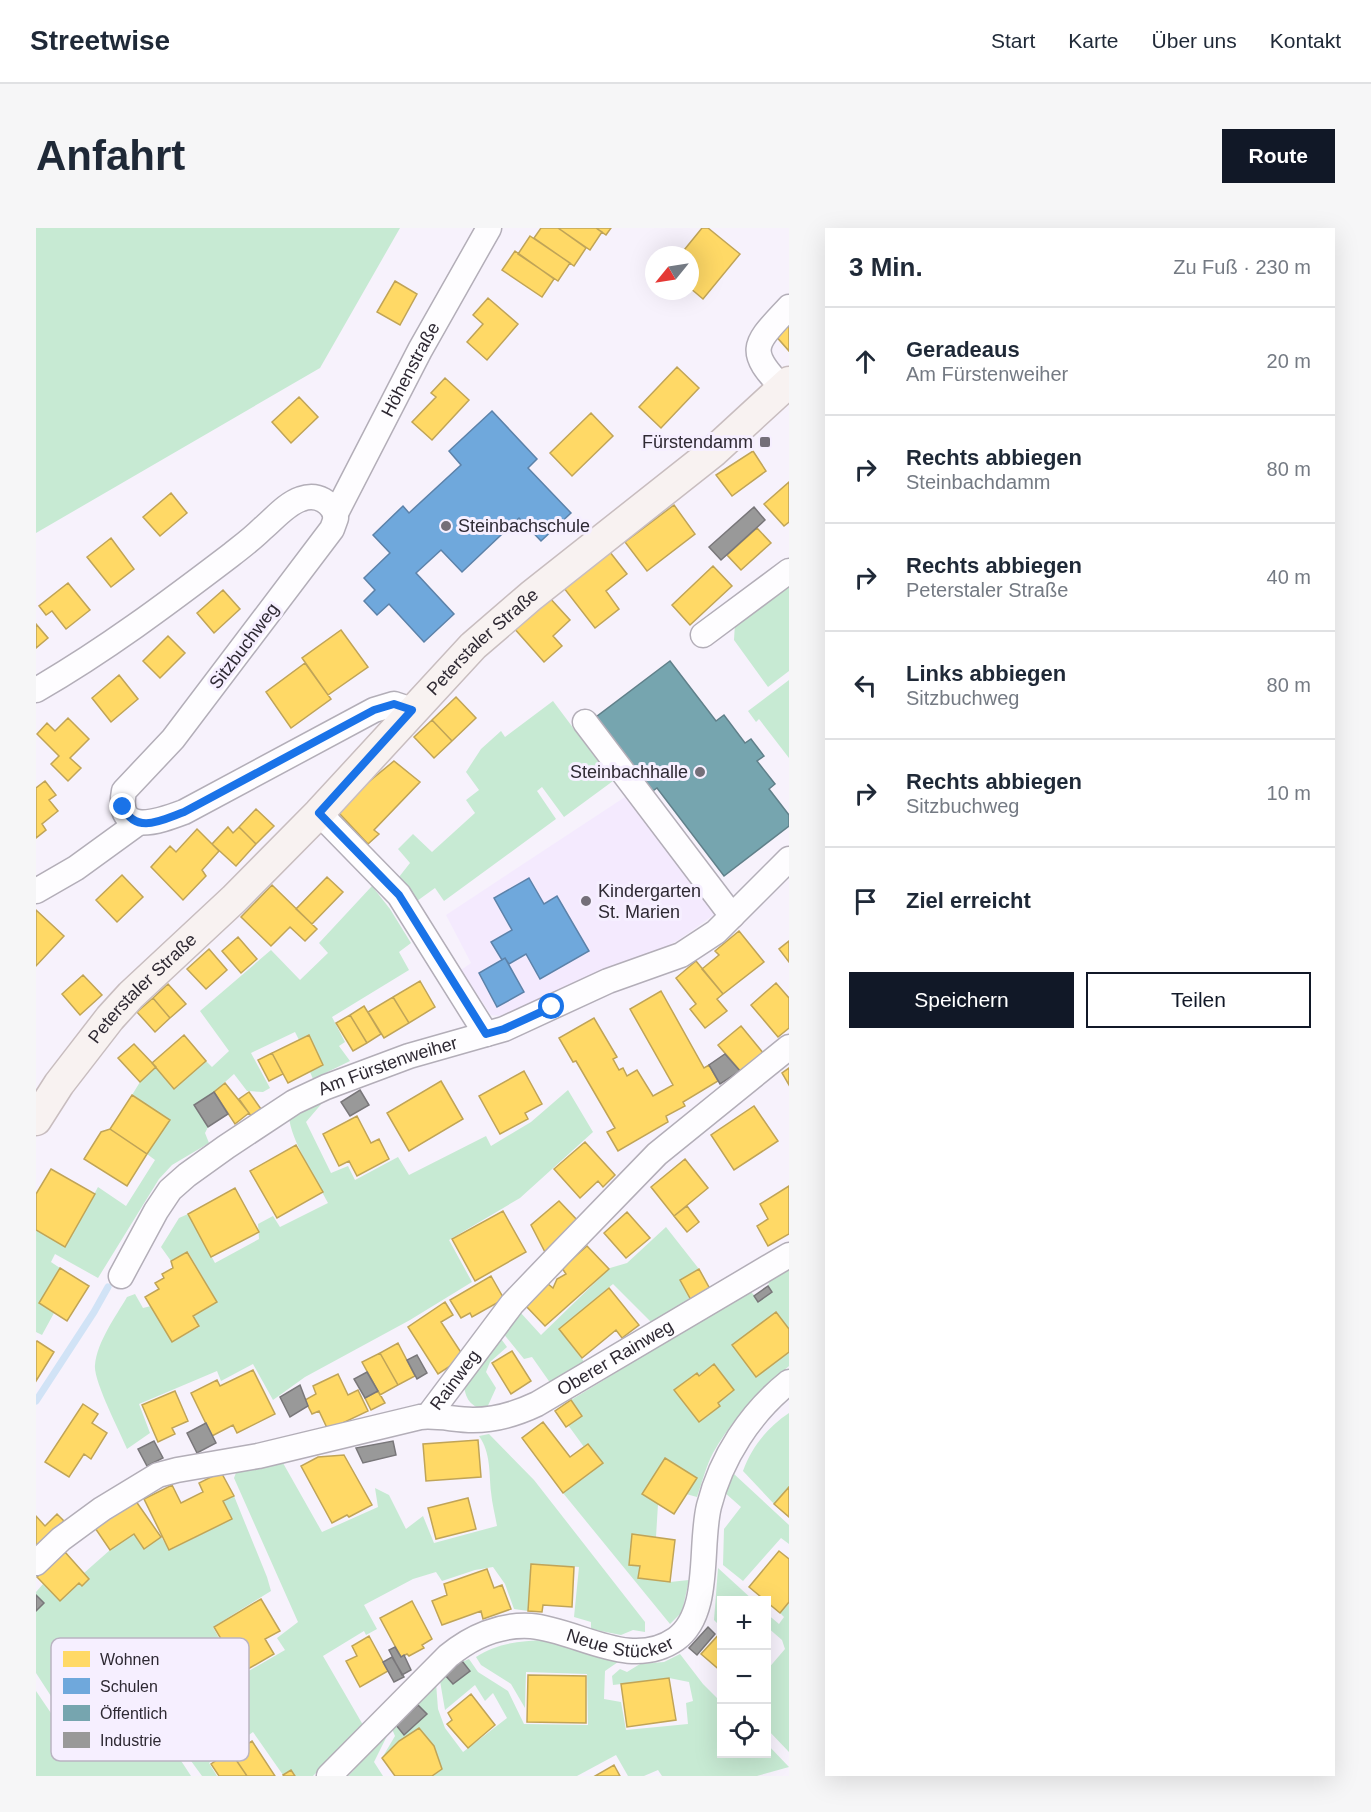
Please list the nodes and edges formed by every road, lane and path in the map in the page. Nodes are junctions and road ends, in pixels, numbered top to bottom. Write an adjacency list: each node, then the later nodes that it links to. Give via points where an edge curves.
1 (489, 228): 4 (street, Höhenstraße, via 420,350)
2 (789, 307): 3 (street, via 764,335 758,353 767,371)
3 (786, 385): 8 (main road, Peterstaler Straße, via 713,452 473,646)
4 (335, 515): 7 (street, via 321,499 307,497 291,504 139,624); 11 (street, Sitzbuchweg, via 325,538 234,660 173,739 124,791 123,807 127,816)
5 (789, 571): 6 (street)
6 (703, 636)
7 (36, 690)
8 (412, 710): 10 (main road, Peterstaler Straße); 11 (street, via 394,704 374,710 184,812 155,823)
9 (585, 722): 14 (street)
10 (319, 813): 15 (street, via 399,895); 17 (main road, Peterstaler Straße, via 124,1002 86,1047)
11 (138, 823): 13 (street, via 76,868)
12 (789, 859): 14 (street, Am Fürstenweiher)
13 (36, 891)
14 (732, 916): 15 (street, Am Fürstenweiher, via 681,955 608,981 524,1021)
15 (486, 1034): 19 (street, Am Fürstenweiher, via 409,1056 326,1087 294,1102 245,1134 170,1190)
16 (789, 1047): 21 (street, Rainweg, via 670,1143 566,1247 512,1304)
17 (36, 1120)
18 (789, 1255): 21 (street, Oberer Rainweg, via 526,1410 489,1419)
19 (121, 1276)
20 (789, 1382): 23 (street, Neue Stücker, via 748,1425 719,1475 705,1525 699,1602 681,1635 643,1651 610,1648 531,1626 477,1636 448,1656)
21 (428, 1416): 22 (street, Rainweg, via 158,1475 102,1509)
22 (36, 1563)
23 (329, 1776)

